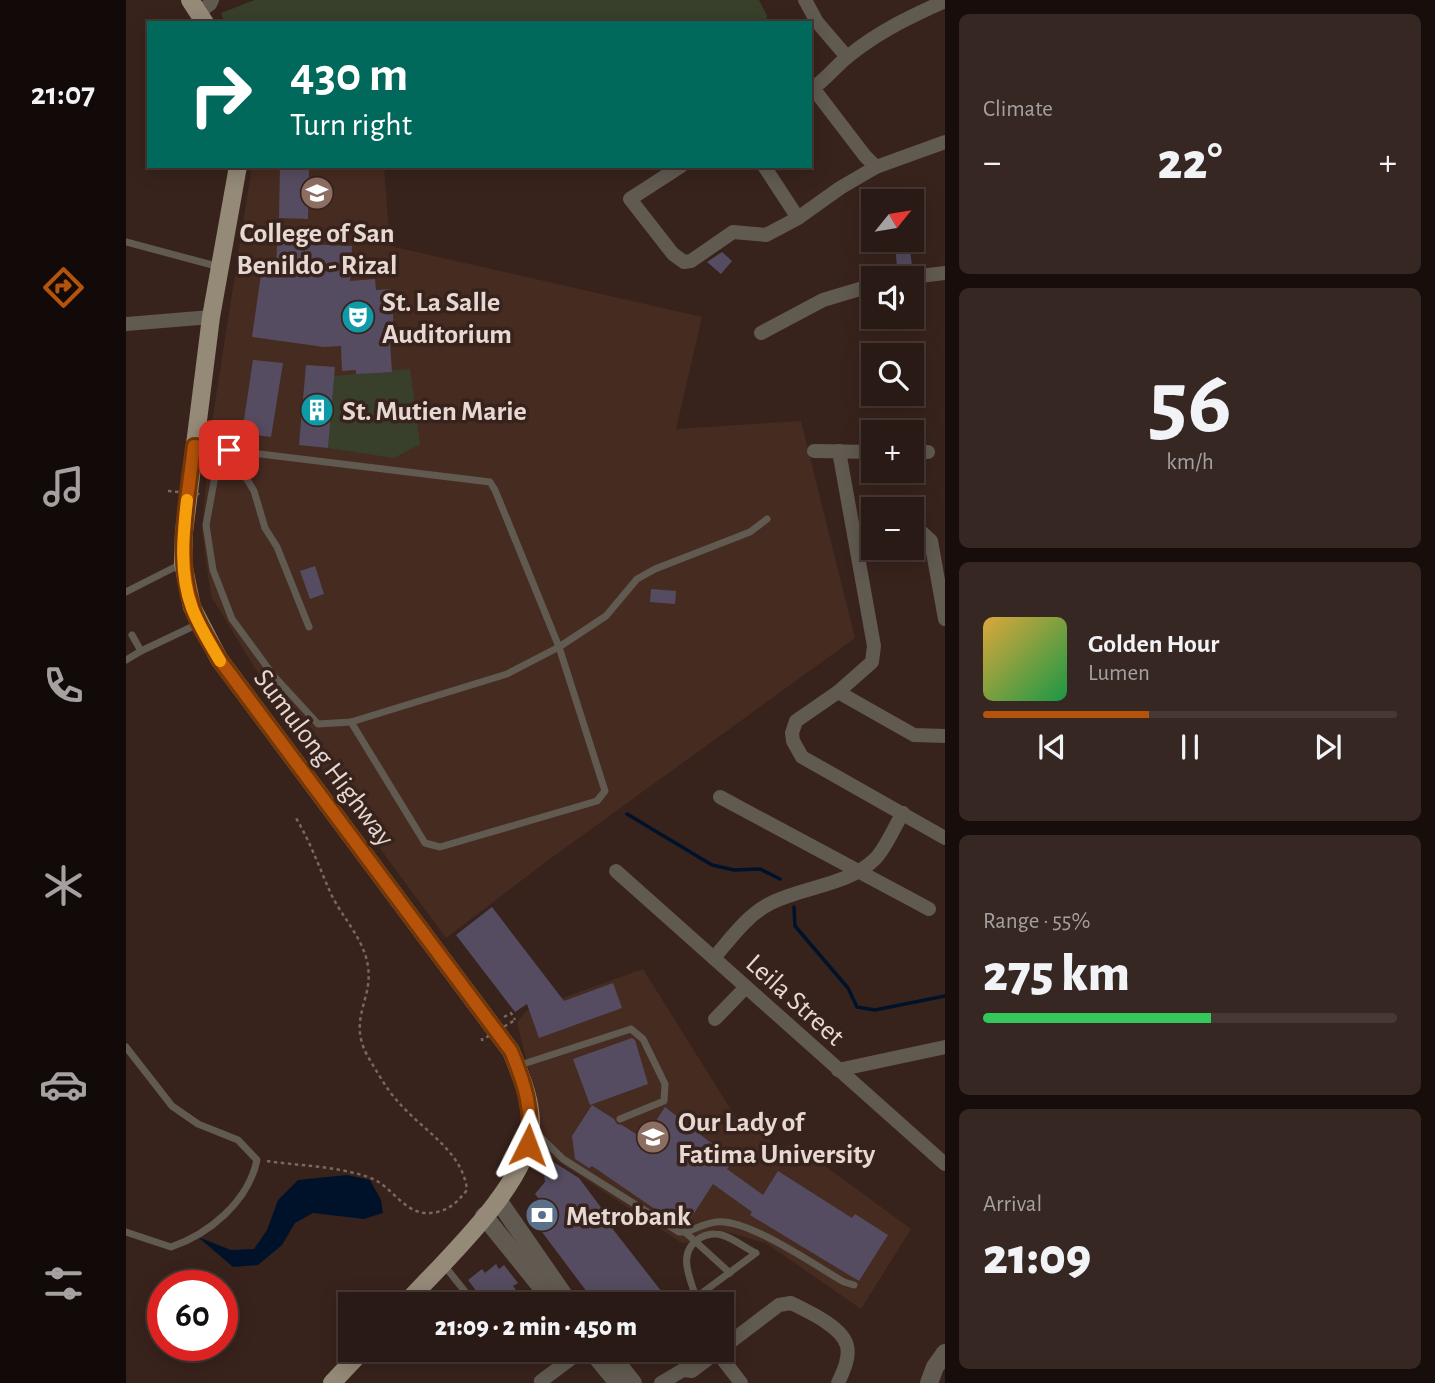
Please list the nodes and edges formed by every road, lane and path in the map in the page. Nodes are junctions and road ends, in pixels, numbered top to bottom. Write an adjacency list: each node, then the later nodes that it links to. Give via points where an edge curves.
1 (805, 0): 3 (street)
2 (945, 1): 3 (street, via 875,35)
3 (847, 57): 4 (street)
4 (812, 89): 6 (street)
5 (945, 142): 6 (street)
6 (876, 167): 10 (street)
7 (238, 168): 12 (main road, Sumulong Highway)
8 (678, 168): 10 (street, via 630,199 684,262 733,232 766,234)
9 (765, 168): 10 (street)
10 (798, 219)
11 (126, 242): 12 (lane)
12 (220, 267): 16 (main road, Sumulong Highway)
13 (945, 273): 14 (street)
14 (924, 276)
15 (861, 289): 18 (street, via 823,300)
16 (211, 317): 17 (street); 19 (main road, Sumulong Highway)
17 (126, 324)
18 (761, 332)
19 (194, 446): 20 (lane); 33 (main road, Sumulong Highway)
20 (220, 449): 21 (lane); 43 (lane, via 206,525 213,570 232,619 273,675 318,724)
21 (229, 450): 37 (lane, via 254,491 265,528); 39 (lane, via 490,482)
22 (814, 451): 23 (street)
23 (839, 451): 24 (street); 30 (street)
24 (861, 452)
25 (924, 452): 26 (street)
26 (928, 452)
27 (168, 491): 28 (path, bridge)
28 (201, 494)
29 (766, 519): 39 (lane, via 750,532 638,579 606,616)
30 (854, 531): 31 (street); 42 (street, via 874,646 872,663)
31 (861, 531)
32 (924, 534): 35 (street, via 931,541)
33 (183, 563): 34 (lane); 36 (main road, Sumulong Highway)
34 (126, 592)
35 (945, 618)
36 (200, 623): 40 (lane); 59 (main road, Sumulong Highway, via 219,659 492,1024)
37 (309, 626)
38 (132, 635): 40 (lane)
39 (559, 647): 43 (lane, via 507,674); 43 (lane, via 605,791 597,801 440,847 425,843)
40 (141, 651): 41 (lane)
41 (126, 660)
42 (838, 692): 44 (street, via 914,735); 46 (street, via 796,721 793,741 802,757)
43 (351, 722)
44 (945, 736)
45 (720, 797): 50 (street)
46 (903, 813): 48 (street); 50 (street, via 876,858)
47 (296, 818): 63 (path, via 368,965 369,981 360,1013 366,1052 397,1102 454,1157 466,1176 467,1190 446,1210 421,1214 372,1178)
48 (945, 838)
49 (616, 870): 52 (street, Leila Street)
50 (858, 871): 51 (street); 52 (street, via 770,903 745,921)
51 (929, 909)
52 (714, 958): 53 (street, Leila Street)
53 (746, 987): 54 (street); 60 (street, Leila Street)
54 (715, 1018)
55 (515, 1020): 56 (path, bridge)
56 (482, 1038)
57 (945, 1046): 60 (street)
58 (126, 1047): 63 (lane, via 172,1106 198,1124 238,1140)
59 (517, 1066): 61 (lane, via 631,1029 643,1039 665,1084 664,1101); 62 (main road, Sumulong Highway)
60 (838, 1070): 64 (street, Leila Street)
61 (620, 1119)
62 (531, 1129): 65 (main road, Sumulong Highway, via 522,1164); 68 (lane, via 563,1159 668,1226)
63 (257, 1160): 67 (lane, via 254,1175 234,1203 204,1233 171,1247)
64 (945, 1164)
65 (498, 1200): 66 (main road, Sumulong Highway); 76 (street)
66 (484, 1216): 70 (main road, Sumulong Highway); 75 (street)
67 (126, 1232)
68 (685, 1232): 69 (lane); 72 (lane, via 718,1221 742,1226)
69 (695, 1241): 71 (lane); 71 (lane, via 720,1234 756,1253); 77 (lane, via 686,1252)
70 (442, 1264): 73 (main road, Sumulong Highway); 74 (lane)
71 (730, 1273): 78 (lane)
72 (854, 1285)
73 (416, 1292)
74 (465, 1292)
75 (547, 1292)
76 (549, 1292)
77 (694, 1292)
78 (703, 1292)
79 (734, 1340): 94 (street, via 779,1305 791,1303 844,1337 847,1358)
80 (945, 1353): 95 (street)
81 (352, 1362): 88 (main road)
82 (567, 1362): 89 (street)
83 (601, 1362): 90 (street)
84 (619, 1362): 91 (street)
85 (708, 1362): 87 (street)
86 (725, 1362): 93 (street)
87 (690, 1377): 92 (street, via 683,1370)
88 (332, 1383)
89 (542, 1383)
90 (618, 1383)
91 (633, 1383)
92 (661, 1383)
93 (741, 1383)
94 (838, 1383)
95 (929, 1383)

